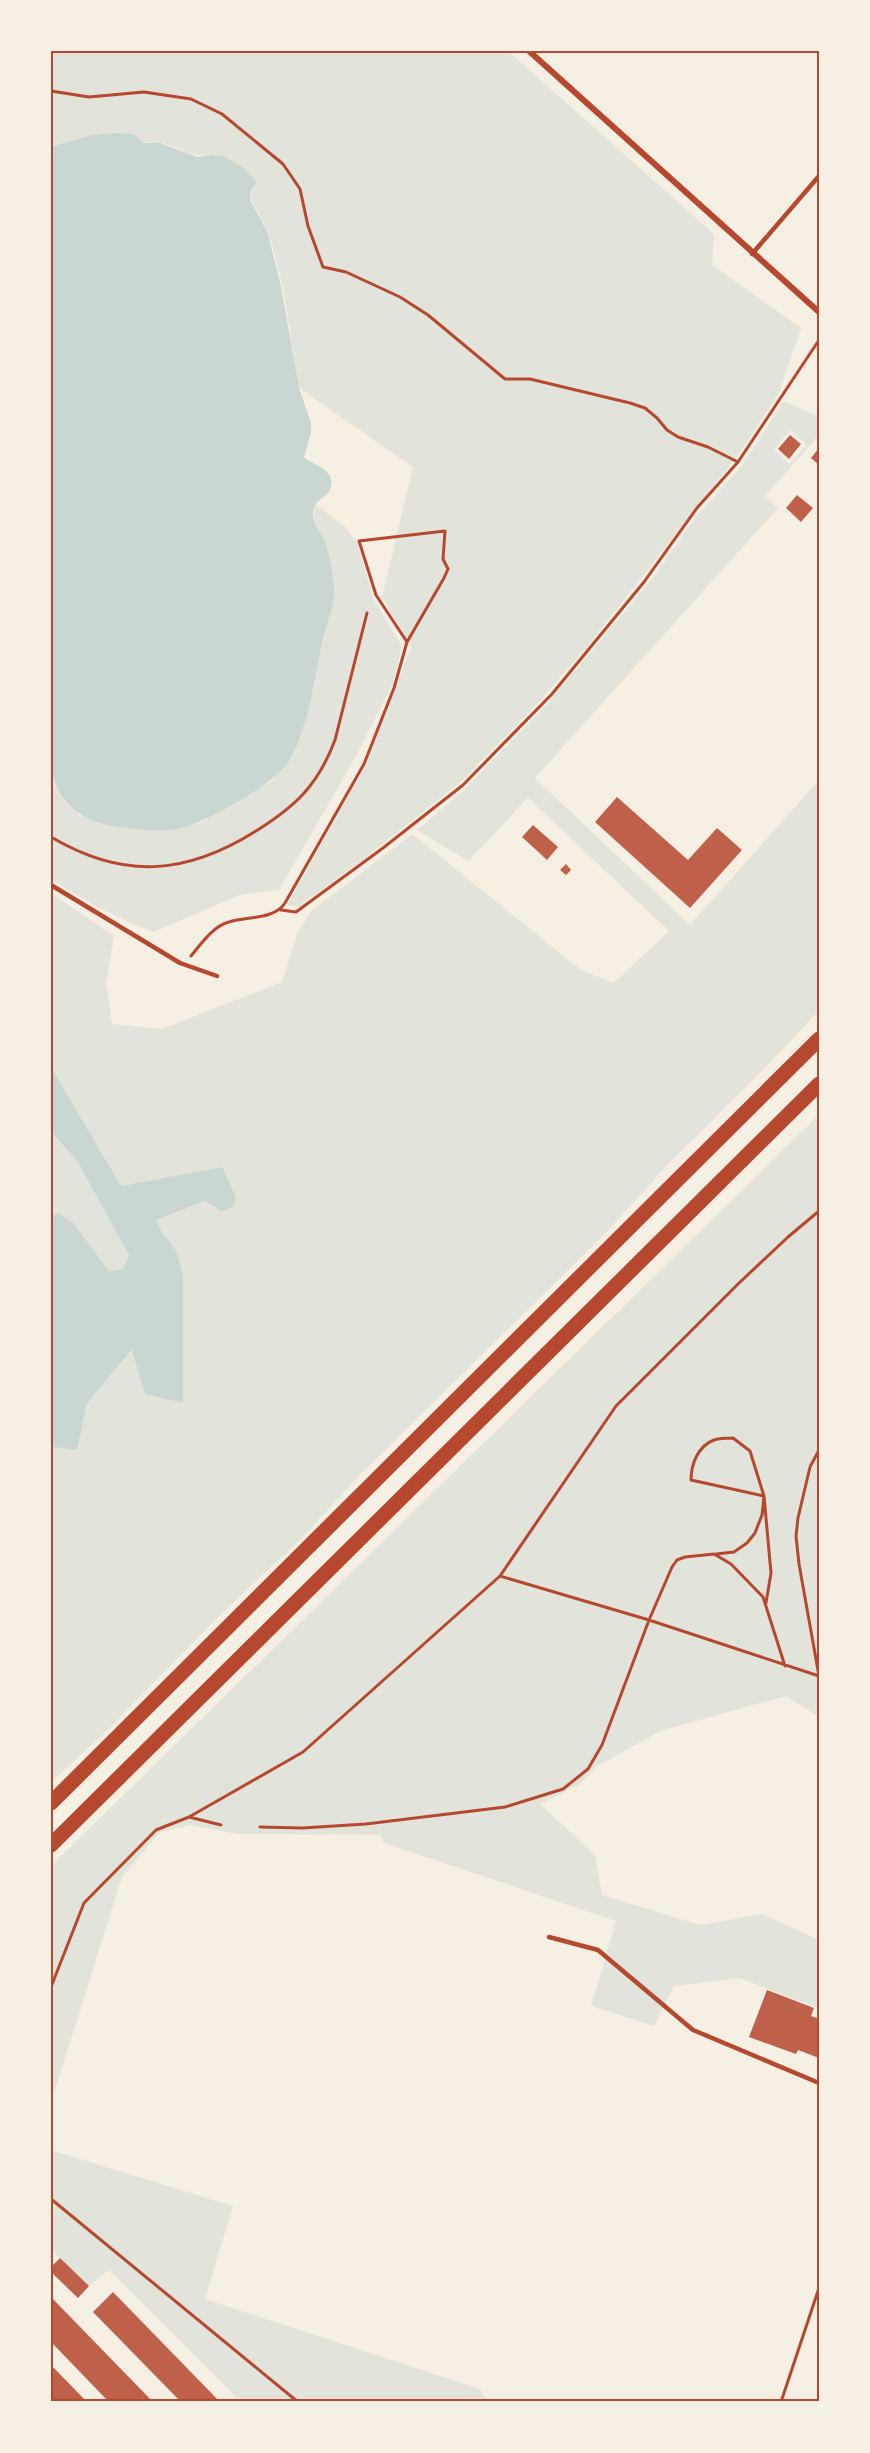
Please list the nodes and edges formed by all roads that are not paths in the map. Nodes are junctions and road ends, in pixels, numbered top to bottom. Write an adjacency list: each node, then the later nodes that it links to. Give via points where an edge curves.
1 (529, 51): 3 (street)
2 (819, 176): 3 (lane)
3 (752, 254): 4 (street)
4 (819, 312)
5 (51, 885): 6 (lane, via 184,964)
6 (217, 976)
7 (819, 1039): 9 (highway)
8 (819, 1084): 10 (highway)
9 (51, 1803)
10 (51, 1845)
11 (549, 1937): 12 (lane, via 598,1950 693,2030)
12 (819, 2083)

